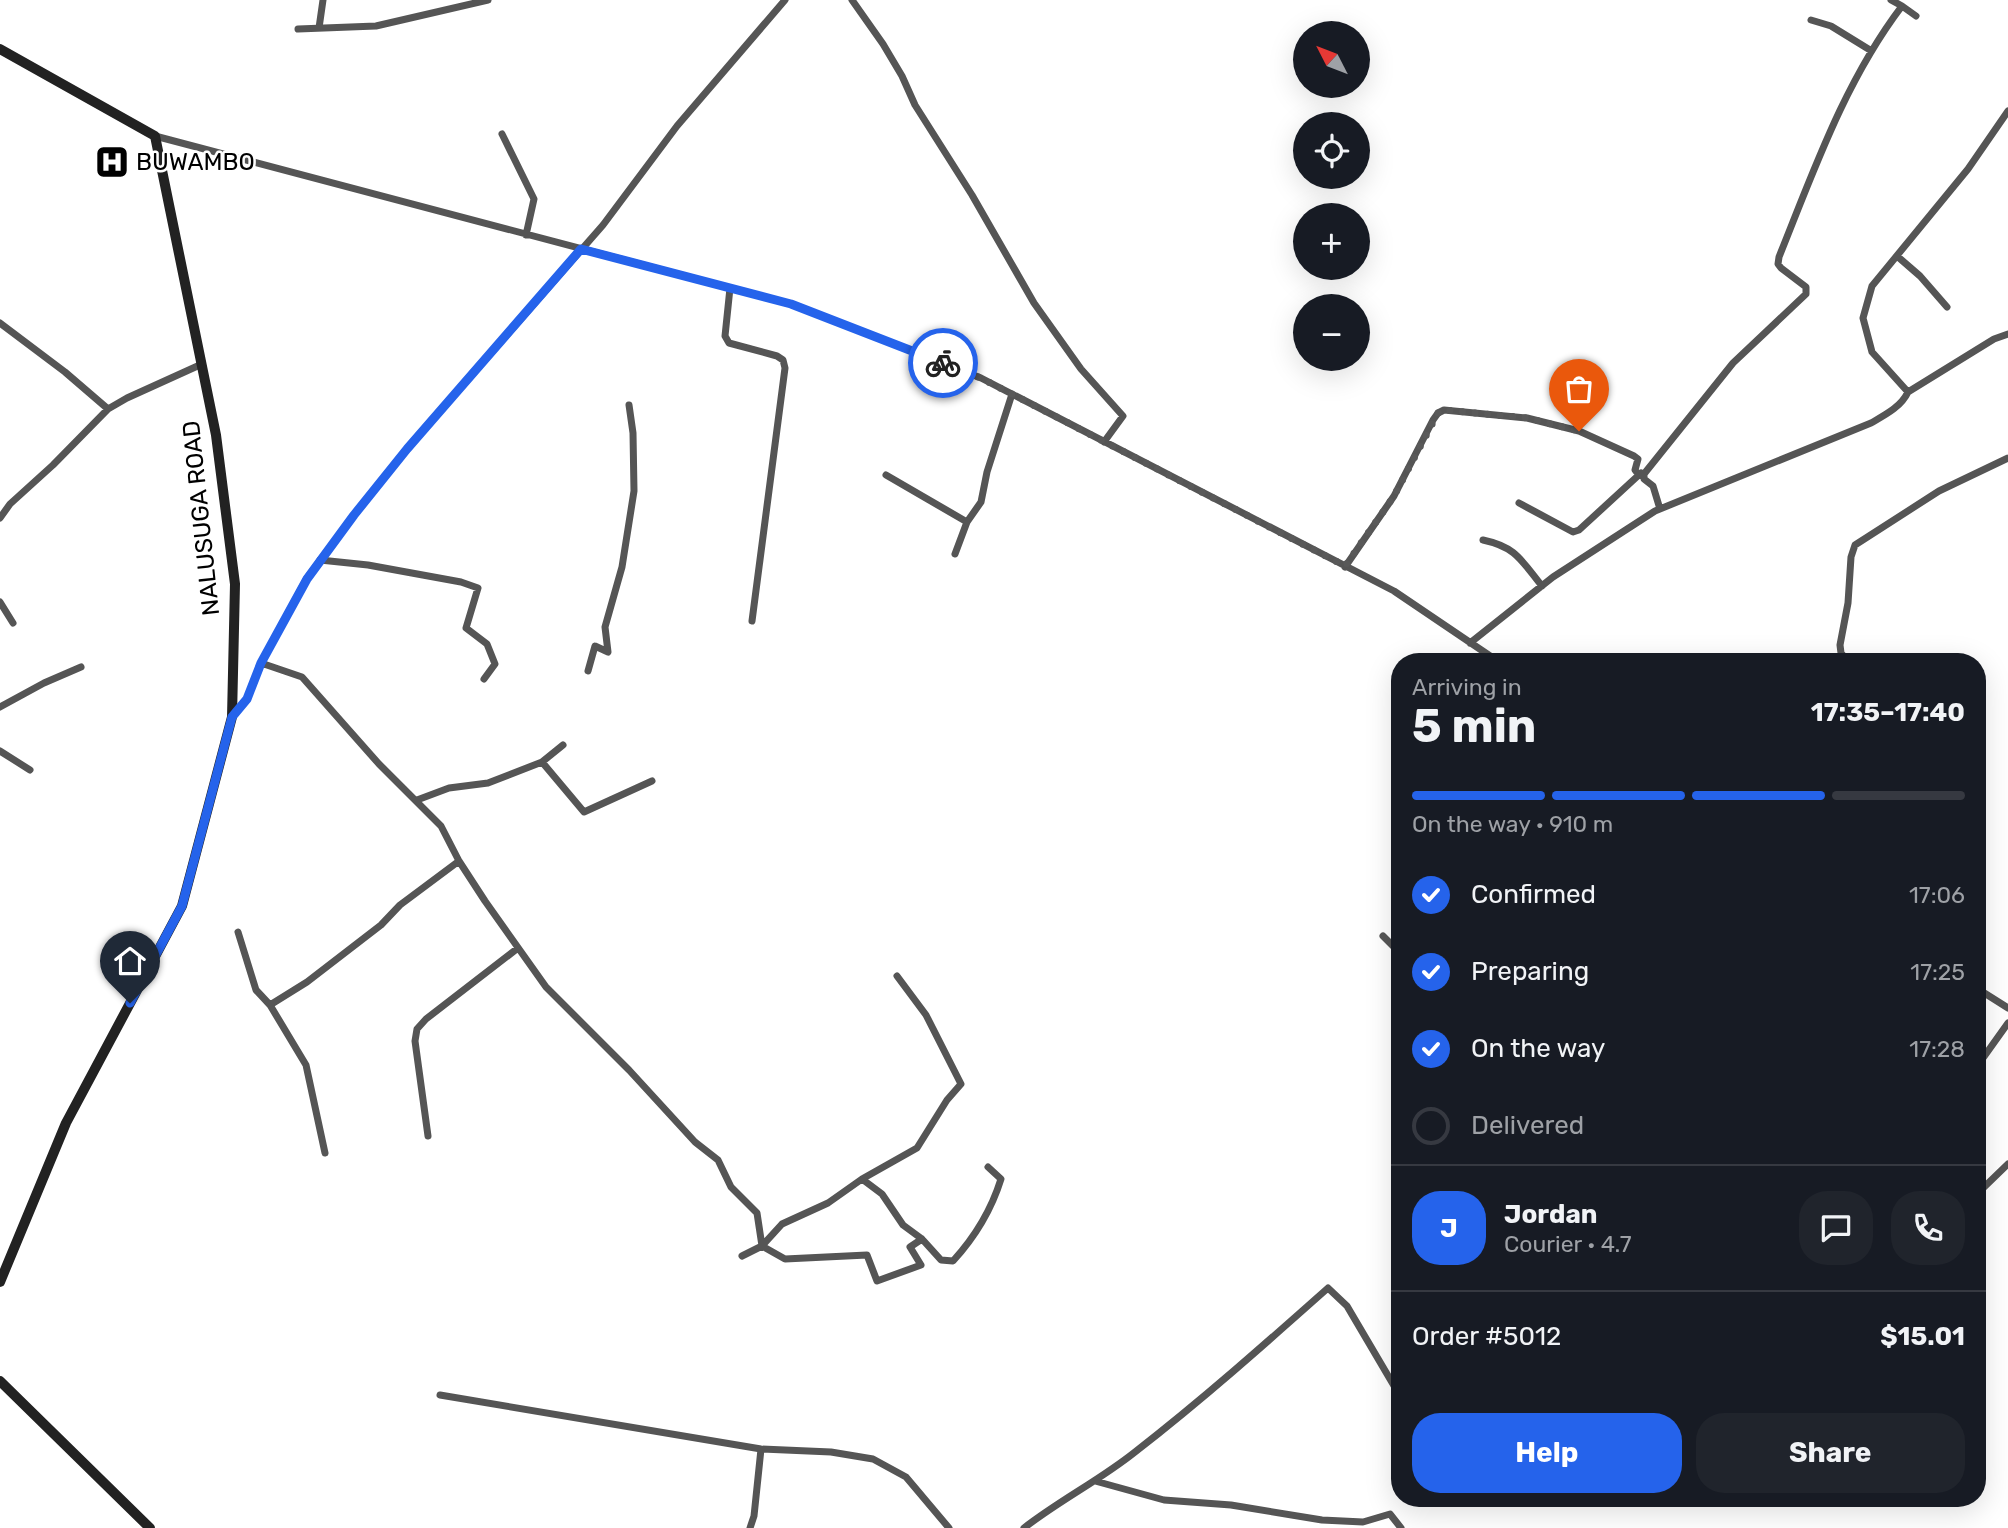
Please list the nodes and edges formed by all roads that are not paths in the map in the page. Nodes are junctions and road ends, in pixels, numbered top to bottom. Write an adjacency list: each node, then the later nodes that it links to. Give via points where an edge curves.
1 (323, 0): 10 (street)
2 (488, 0): 6 (street)
3 (785, 0): 18 (street, via 677,126 630,192)
4 (852, 0): 29 (street, via 883,44 1034,303 1081,369 1123,416)
5 (1891, 0): 7 (street)
6 (468, 3): 10 (street, via 376,26)
7 (1902, 6): 8 (street); 13 (street)
8 (1916, 16)
9 (1811, 20): 13 (street, via 1831,26)
10 (319, 28): 11 (street)
11 (298, 29)
12 (0, 49): 16 (street)
13 (1870, 50): 31 (street, via 1841,104 1779,257 1778,264 1806,294 1733,363)
14 (2008, 111): 19 (street)
15 (502, 134): 17 (street, via 534,199)
16 (155, 136): 17 (street); 24 (street, NALUSUGA ROAD)
17 (526, 235): 18 (street)
18 (581, 249): 20 (street); 39 (street, via 407,449)
19 (1898, 256): 21 (street); 25 (street, via 1872,285 1863,318 1872,352)
20 (730, 288): 26 (street, via 791,304); 43 (street, via 725,336 729,343 777,356 785,368)
21 (1947, 307)
22 (0, 323): 28 (street)
23 (2008, 334): 25 (street)
24 (202, 364): 28 (street); 53 (street, NALUSUGA ROAD, via 235,584)
25 (1908, 392): 34 (street, via 1896,407 1871,423)
26 (1012, 394): 29 (street); 36 (street, via 981,502)
27 (629, 405): 50 (street, via 634,491 622,567 605,627 608,652 595,646)
28 (108, 409): 35 (street)
29 (1104, 442): 40 (street)
30 (2008, 458): 47 (street, via 1939,491 1855,545)
31 (1641, 474): 33 (street, via 1573,532); 34 (street, via 1653,486); 40 (street, via 1635,470 1638,459 1634,456 1579,431 1527,418 1444,410 1433,420 1394,496)
32 (886, 475): 36 (street)
33 (1519, 503)
34 (1660, 509): 41 (street)
35 (0, 518)
36 (967, 522): 38 (street)
37 (1483, 540): 41 (street, via 1513,551)
38 (955, 554)
39 (320, 560): 48 (street); 51 (street, via 478,588 466,628 487,644 495,664)
40 (1345, 566): 45 (street, via 1394,592)
41 (1542, 586): 45 (street)
42 (0, 602): 44 (street)
43 (752, 621)
44 (13, 623)
45 (1470, 643): 46 (street)
46 (1485, 653)
47 (1841, 653)
48 (261, 663): 53 (street, via 247,699); 59 (street, via 302,677)
49 (81, 667): 52 (street)
50 (588, 671)
51 (484, 679)
52 (0, 707)
53 (232, 717): 80 (street, NALUSUGA ROAD, via 182,906 66,1123)
54 (564, 745): 56 (street)
55 (0, 751): 57 (street)
56 (542, 762): 58 (street, via 584,812); 59 (street, via 488,783 449,788)
57 (30, 770)
58 (652, 782)
59 (417, 800): 60 (street, via 441,826)
60 (459, 861): 64 (street); 67 (street, via 307,982)
61 (238, 932): 67 (street, via 256,989)
62 (1383, 936): 63 (street)
63 (1391, 944)
64 (518, 948): 71 (street, via 417,1029); 78 (street, via 546,987 695,1143 718,1160 731,1187 757,1213)
65 (897, 976): 75 (street, via 926,1015 961,1084 917,1148)
66 (1986, 994): 68 (street)
67 (270, 1004): 72 (street, via 306,1065)
68 (2008, 1008)
69 (2008, 1023): 70 (street)
70 (1986, 1054)
71 (428, 1136)
72 (325, 1153)
73 (2008, 1164): 76 (street)
74 (988, 1167): 77 (street, via 1001,1179 973,1239 953,1261 941,1260)
75 (862, 1179): 77 (street, via 882,1194 903,1225); 78 (street, via 828,1203 782,1224)
76 (1986, 1185)
77 (922, 1240): 78 (street, via 911,1247 921,1265 877,1281 867,1255 785,1259)
78 (762, 1246): 79 (street)
79 (742, 1256)
80 (0, 1282)
81 (0, 1381): 86 (street)
82 (1391, 1381): 85 (street, via 1347,1306 1328,1288 1190,1408)
83 (439, 1395): 84 (street)
84 (761, 1448): 87 (street); 88 (street, via 873,1459 906,1477)
85 (1095, 1481): 89 (street); 90 (street, via 1164,1500 1322,1520 1363,1522 1390,1514)
86 (150, 1528)
87 (750, 1528)
88 (949, 1528)
89 (1024, 1528)
90 (1401, 1528)

